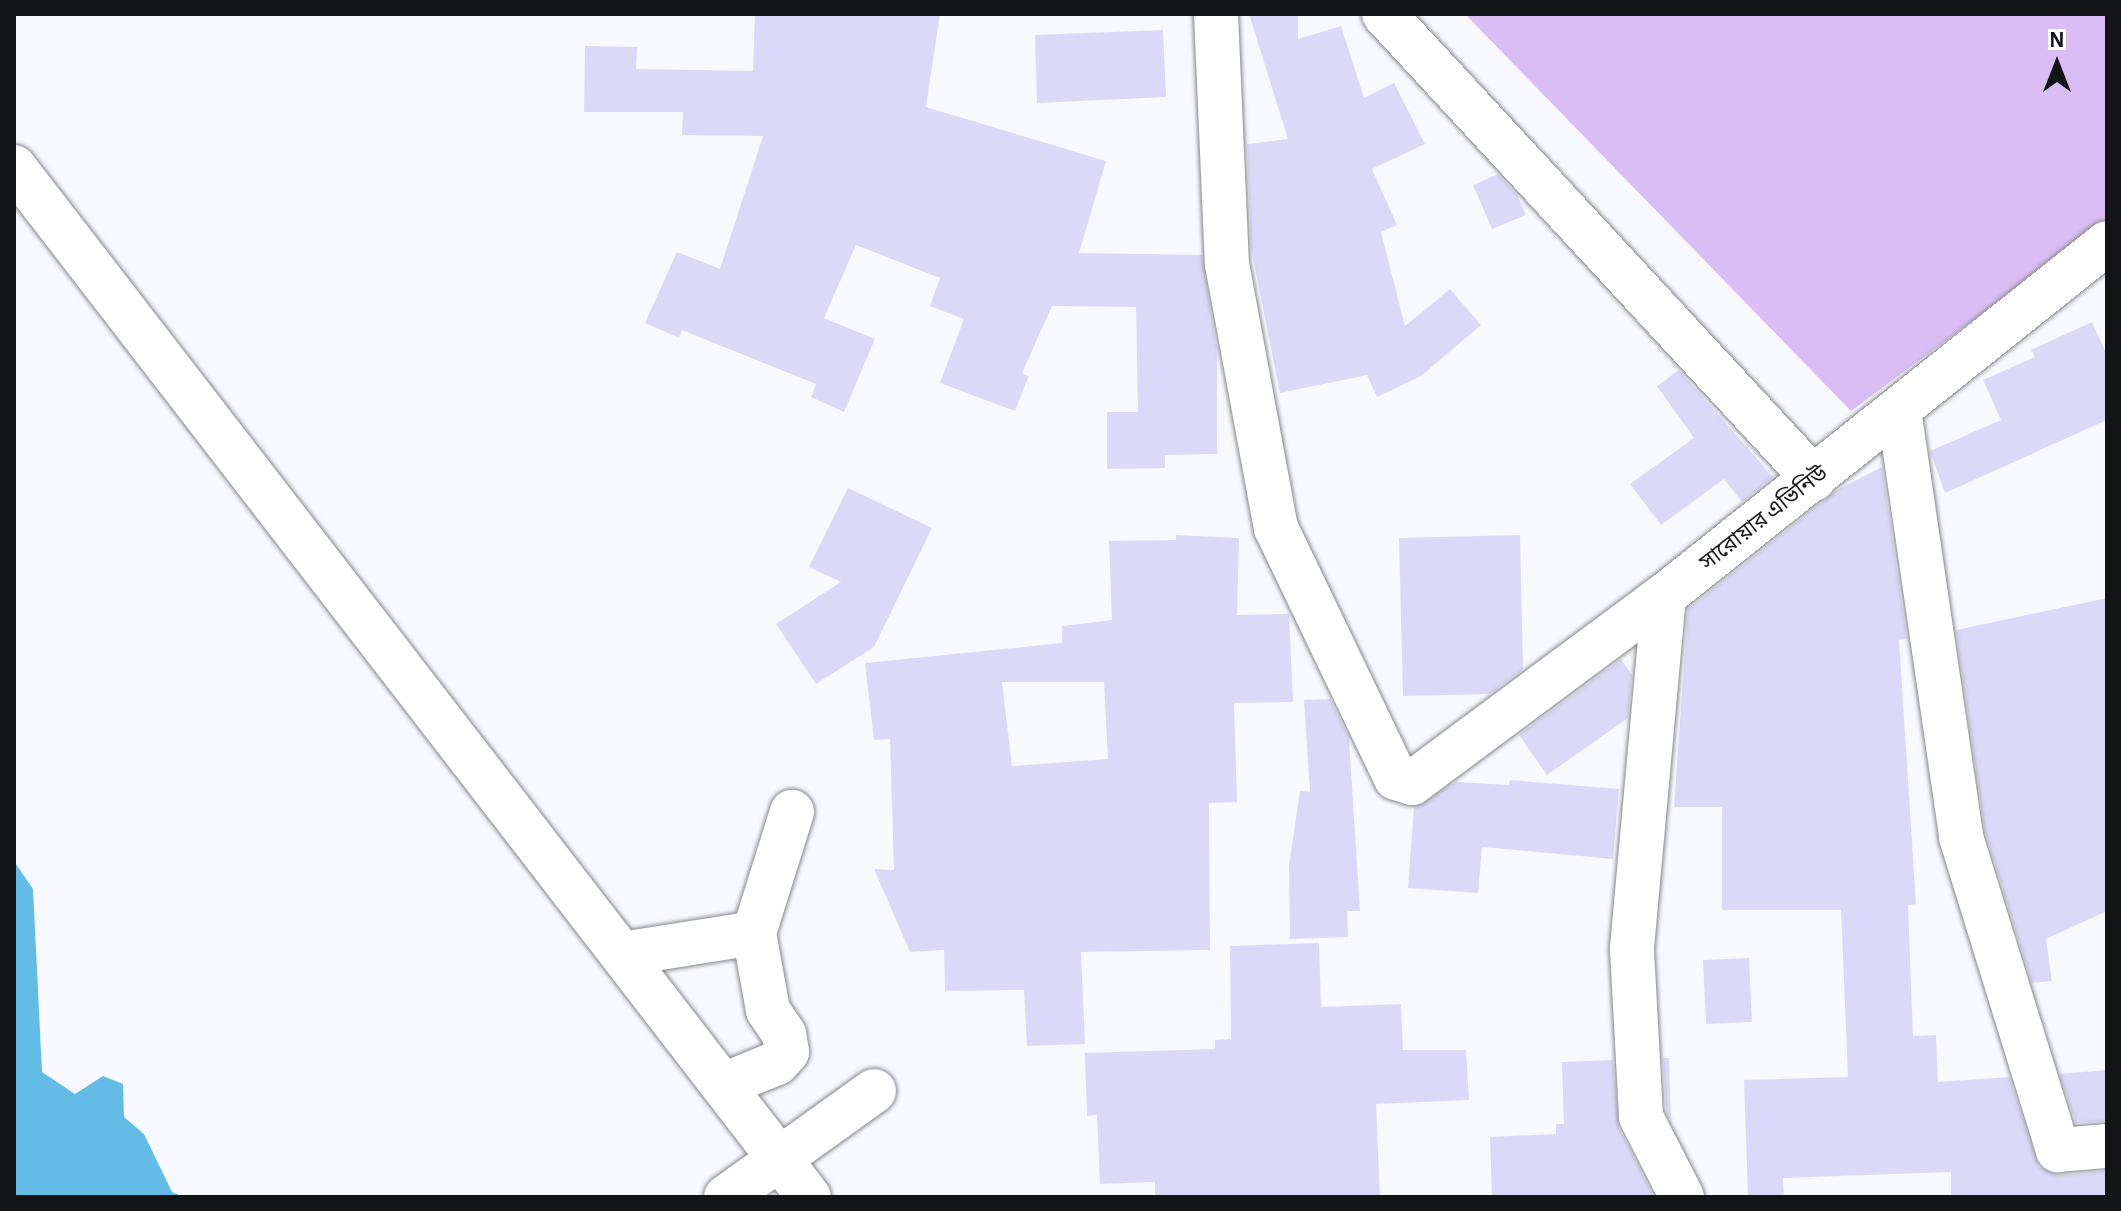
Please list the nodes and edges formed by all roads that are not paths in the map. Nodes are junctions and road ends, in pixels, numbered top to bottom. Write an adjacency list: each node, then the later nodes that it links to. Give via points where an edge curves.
1 (1216, 14): 7 (street, সারোয়ার এভিনিউ, via 1227,264 1276,528 1396,778 1412,783)
2 (1384, 14): 6 (street)
3 (14, 167): 10 (street)
4 (2107, 243): 5 (street, সারোয়ার এভিনিউ)
5 (1899, 410): 6 (street, সারোয়ার এভিনিউ); 13 (street, via 1961,837 2058,1150)
6 (1814, 479): 7 (street, সারোয়ার এভিনিউ)
7 (1664, 596): 18 (street, via 1632,950 1641,1117)
8 (792, 812): 9 (street)
9 (754, 933): 10 (street); 11 (street, via 768,1010 784,1034 787,1052 777,1063)
10 (622, 954): 11 (street)
11 (723, 1085): 14 (street)
12 (874, 1091): 14 (street)
13 (2107, 1146)
14 (780, 1158): 15 (street); 16 (street); 17 (street)
15 (726, 1197)
16 (760, 1197)
17 (809, 1197)
18 (1682, 1197)

